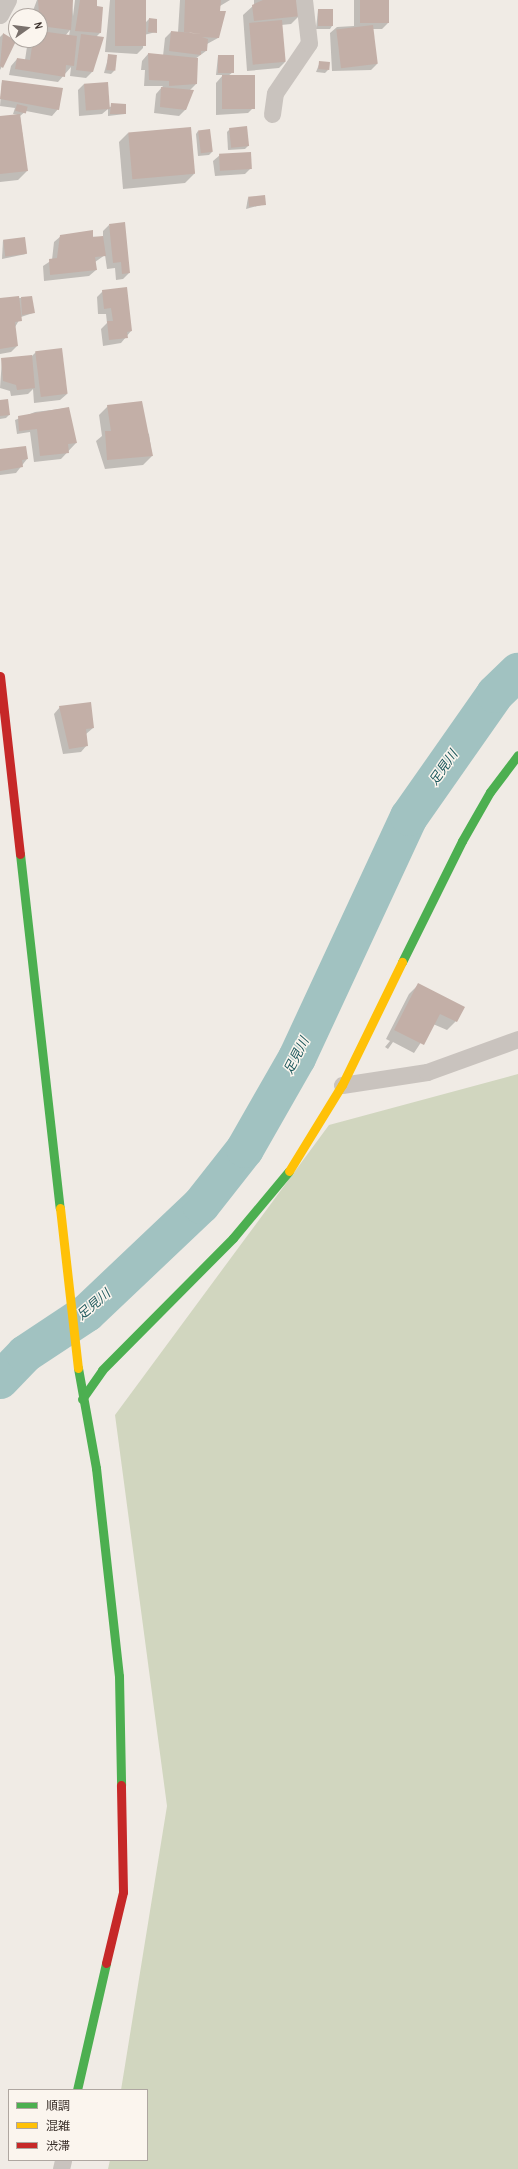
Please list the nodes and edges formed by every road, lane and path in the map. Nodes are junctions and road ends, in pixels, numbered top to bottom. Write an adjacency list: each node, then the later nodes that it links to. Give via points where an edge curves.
1 (8, 0): 3 (street)
2 (304, 0): 4 (street, via 309,43 275,93)
3 (0, 14)
4 (272, 114)
5 (0, 676): 9 (street)
6 (518, 755): 8 (street, via 490,792 462,841)
7 (518, 1039): 8 (street, via 427,1072)
8 (342, 1085): 9 (street, via 287,1175 233,1238 102,1370)
9 (82, 1399): 10 (street, via 96,1468 119,1676 124,1892)
10 (77, 2089)

